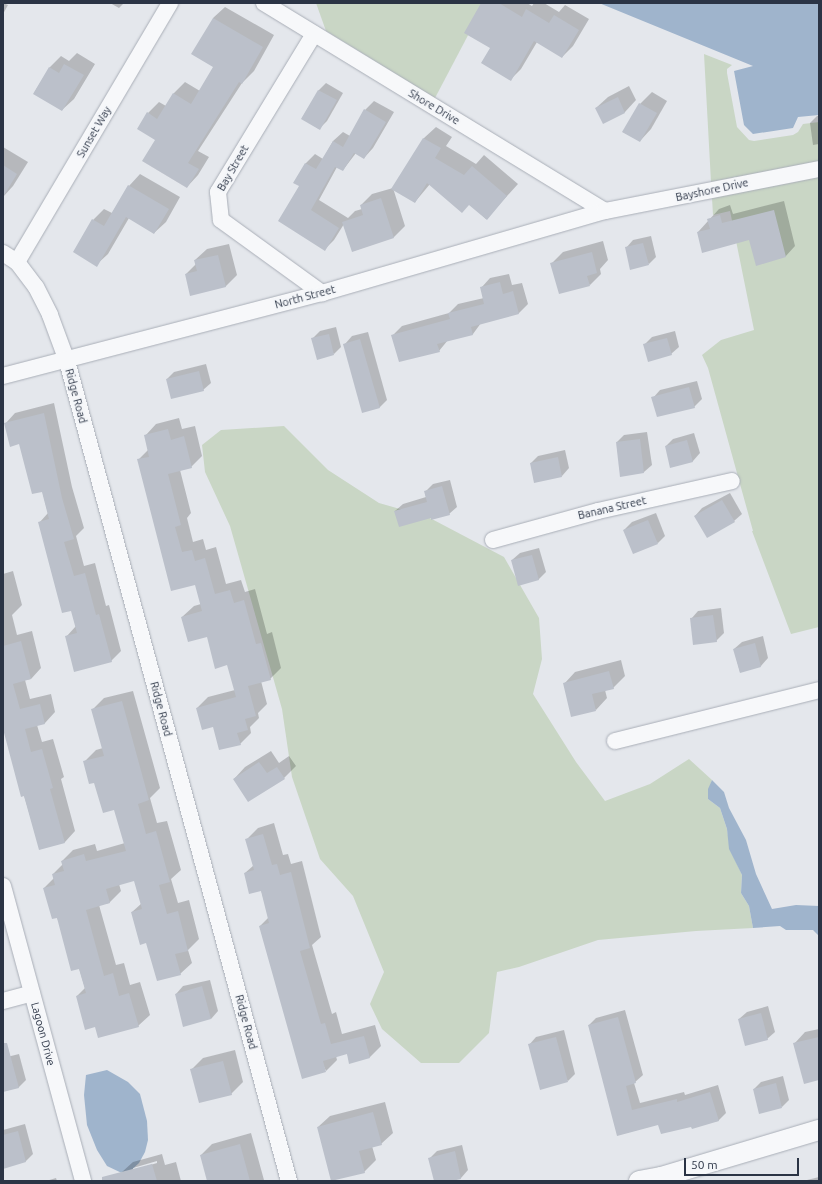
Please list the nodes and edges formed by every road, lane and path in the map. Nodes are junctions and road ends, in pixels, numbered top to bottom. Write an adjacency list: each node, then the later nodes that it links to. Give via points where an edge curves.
1 (170, 3): 7 (street, Sunset Way)
2 (264, 3): 3 (street, Shore Drive)
3 (314, 34): 5 (street, Shore Drive); 8 (street, Bay Street, via 218,192 221,220)
4 (819, 169): 5 (street, Bayshore Drive)
5 (605, 212): 8 (street, North Street)
6 (3, 253): 7 (street, Ridge Road)
7 (18, 262): 9 (street, Ridge Road, via 36,287)
8 (322, 292): 9 (street, North Street)
9 (67, 360): 10 (street, North Street); 21 (street, Ridge Road)
10 (3, 376)
11 (732, 482): 12 (street, Banana Street, via 598,511)
12 (493, 540)
13 (819, 690): 14 (street)
14 (615, 741)
15 (3, 886): 16 (street, Lagoon Drive)
16 (32, 993): 17 (street); 20 (street, Lagoon Drive)
17 (3, 1001)
18 (819, 1130): 19 (street)
19 (661, 1179): 22 (street)
20 (83, 1181)
21 (289, 1181)
22 (639, 1181)

